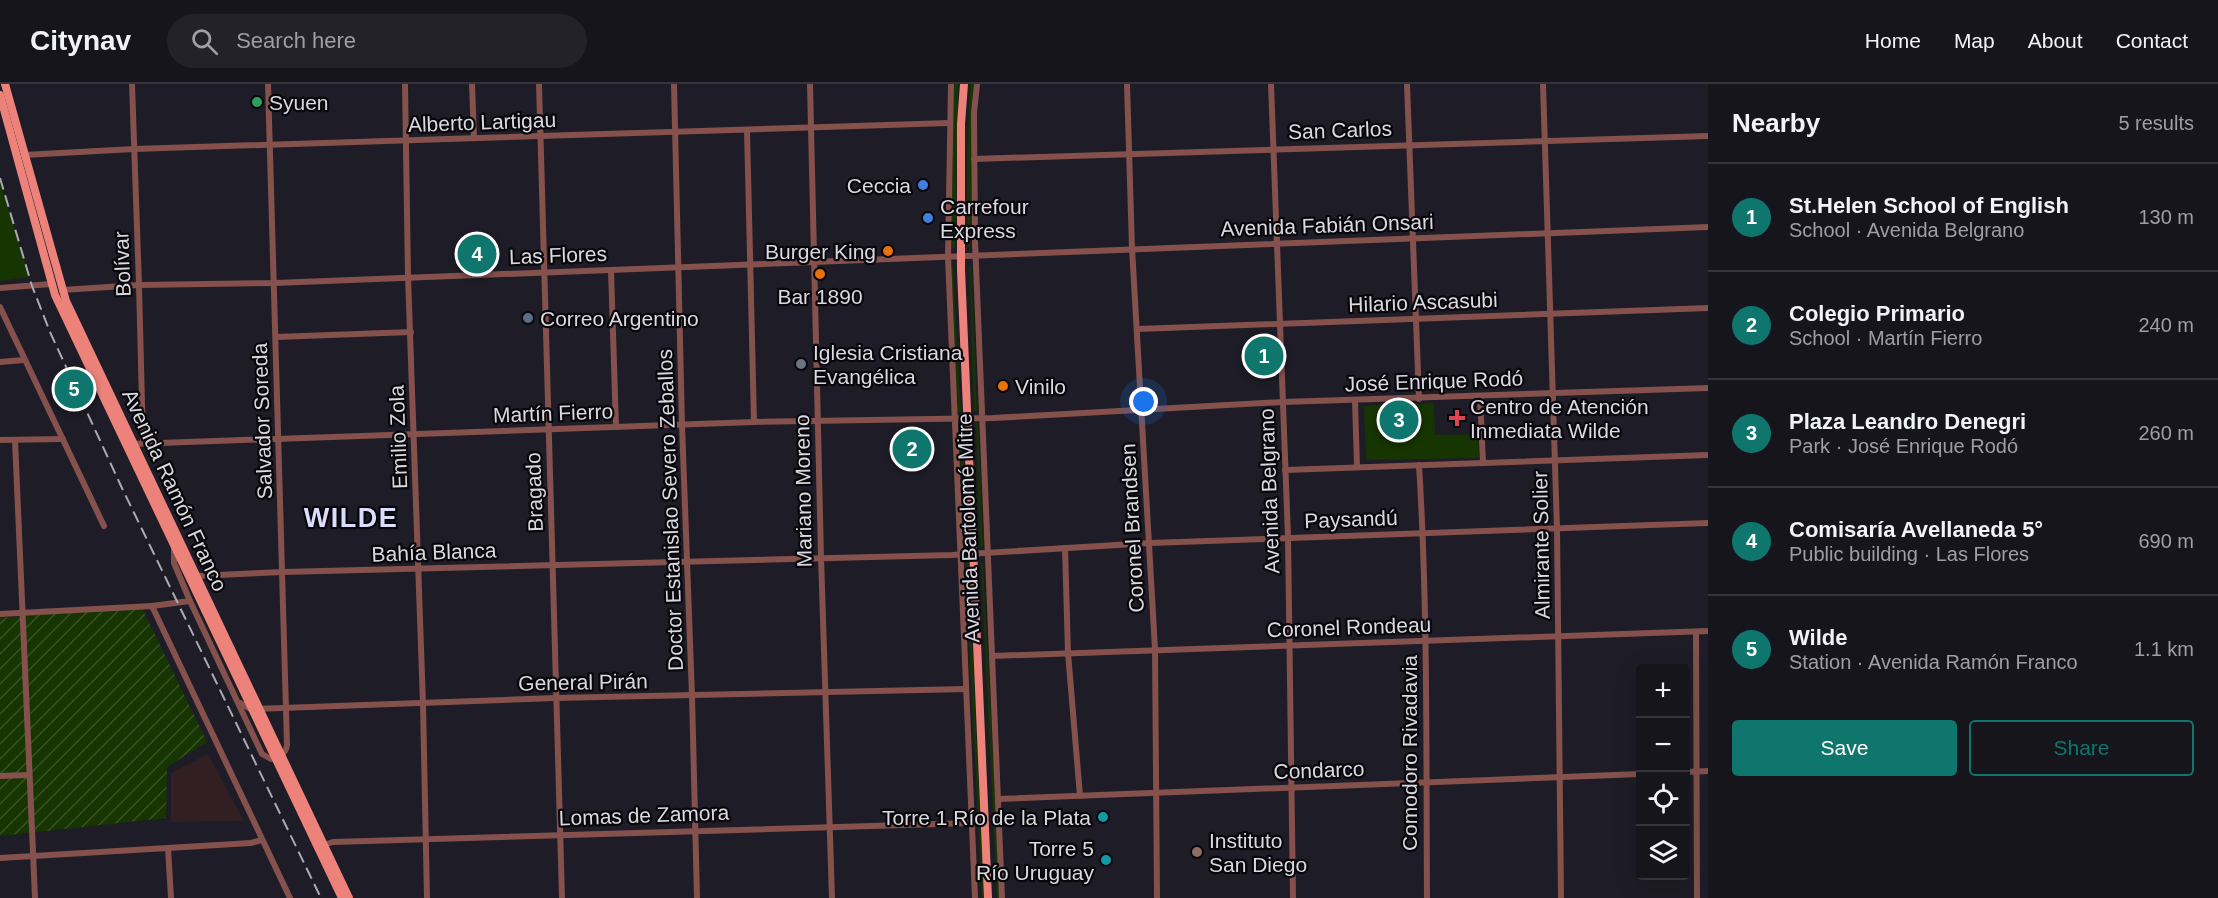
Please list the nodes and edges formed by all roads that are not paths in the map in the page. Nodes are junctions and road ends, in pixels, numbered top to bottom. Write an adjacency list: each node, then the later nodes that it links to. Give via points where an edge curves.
1 (5, 84): 31 (main road, Avenida Ramón Franco)
2 (132, 84): 28 (street, Bolívar)
3 (268, 84): 27 (street, Salvador Soreda)
4 (405, 84): 25 (street, Emilio Zola)
5 (472, 84): 23 (street)
6 (539, 84): 21 (street, Bragado)
7 (675, 84): 20 (street, Doctor Estanislao Severo Zeballos)
8 (810, 84): 18 (street, Mariano Moreno)
9 (951, 84): 17 (street, Avenida Bartolomé Mitre)
10 (964, 84): 38 (main road, Avenida Bartolomé Mitre)
11 (977, 84): 32 (street, Avenida Bartolomé Mitre)
12 (1127, 84): 30 (street, Coronel Brandsen)
13 (1271, 84): 29 (street, Avenida Belgrano)
14 (1407, 84): 26 (street)
15 (1543, 84): 24 (street, Almirante Solier)
16 (0, 95): 31 (main road, Avenida Ramón Franco)
17 (949, 123): 18 (street, Alberto Lartigau); 40 (street, Avenida Bartolomé Mitre)
18 (811, 128): 19 (street, Alberto Lartigau); 41 (street, Mariano Moreno)
19 (747, 129): 20 (street, Alberto Lartigau); 42 (street)
20 (675, 132): 21 (street, Alberto Lartigau); 43 (street, Doctor Estanislao Severo Zeballos)
21 (540, 136): 23 (street, Alberto Lartigau); 45 (street, Bragado)
22 (1708, 136): 24 (street, San Carlos)
23 (474, 138): 25 (street, Alberto Lartigau)
24 (1545, 140): 26 (street, San Carlos); 34 (street, Almirante Solier)
25 (407, 141): 27 (street, Alberto Lartigau); 46 (street, Emilio Zola)
26 (1409, 144): 29 (street, San Carlos); 35 (street)
27 (269, 146): 28 (street, Alberto Lartigau); 47 (street, Salvador Soreda)
28 (134, 149): 31 (street, Alberto Lartigau); 49 (street, Bolívar)
29 (1274, 149): 30 (street, San Carlos); 36 (street, Avenida Belgrano)
30 (1129, 153): 32 (street, San Carlos); 37 (street, Coronel Brandsen)
31 (20, 156): 48 (main road, Avenida Ramón Franco); 51 (main road, Avenida Ramón Franco)
32 (974, 159): 39 (street, Avenida Bartolomé Mitre)
33 (1708, 227): 34 (street, Avenida Fabián Onsari)
34 (1546, 233): 35 (street, Avenida Fabián Onsari); 54 (street, Almirante Solier)
35 (1412, 239): 36 (street, Avenida Fabián Onsari); 55 (street)
36 (1276, 243): 37 (street, Avenida Fabián Onsari); 56 (street, Avenida Belgrano)
37 (1132, 248): 39 (street, Avenida Fabián Onsari); 57 (street, Coronel Brandsen)
38 (961, 256): 39 (street, Avenida Fabián Onsari); 40 (street, Avenida Fabián Onsari); 70 (main road, Avenida Bartolomé Mitre)
39 (975, 256): 71 (street, Avenida Bartolomé Mitre)
40 (948, 257): 41 (street, Las Flores); 69 (street, Avenida Bartolomé Mitre)
41 (813, 262): 42 (street, Las Flores); 73 (street, Mariano Moreno)
42 (751, 265): 43 (street, Las Flores); 72 (street)
43 (679, 267): 44 (street, Las Flores); 74 (street, Doctor Estanislao Severo Zeballos)
44 (611, 270): 45 (street, Las Flores); 75 (street)
45 (545, 272): 46 (street, Las Flores); 76 (street, Bragado)
46 (408, 276): 47 (street, Las Flores); 58 (street, Emilio Zola)
47 (275, 283): 49 (street, Las Flores); 59 (street, Salvador Soreda)
48 (51, 284): 50 (street); 83 (main road, Avenida Ramón Franco)
49 (139, 285): 51 (street, Las Flores); 82 (street, Bolívar)
50 (0, 288)
51 (62, 290): 83 (main road, Avenida Ramón Franco)
52 (0, 307): 60 (street)
53 (1708, 308): 54 (street, Hilario Ascasubi)
54 (1550, 314): 55 (street, Hilario Ascasubi); 63 (street, Almirante Solier)
55 (1415, 319): 56 (street, Hilario Ascasubi); 65 (street)
56 (1279, 323): 57 (street, Hilario Ascasubi); 67 (street, Avenida Belgrano)
57 (1138, 329): 68 (street, Coronel Brandsen)
58 (411, 332): 59 (street); 77 (street, Emilio Zola)
59 (276, 337): 78 (street, Salvador Soreda)
60 (24, 360): 61 (street); 79 (street)
61 (0, 362)
62 (1708, 388): 63 (street, José Enrique Rodó)
63 (1553, 393): 64 (street, José Enrique Rodó); 85 (street, Almirante Solier)
64 (1480, 396): 65 (street, José Enrique Rodó); 86 (street)
65 (1419, 399): 66 (street, José Enrique Rodó)
66 (1355, 400): 67 (street, José Enrique Rodó); 88 (street)
67 (1283, 402): 68 (street, José Enrique Rodó); 89 (street, Avenida Belgrano)
68 (1142, 408): 71 (street, José Enrique Rodó); 95 (street, Coronel Brandsen)
69 (955, 417): 70 (street, Martín Fierro); 73 (street, Martín Fierro); 99 (street, Avenida Bartolomé Mitre)
70 (968, 417): 71 (street, Martín Fierro); 100 (main road, Avenida Bartolomé Mitre)
71 (982, 418): 98 (street, Avenida Bartolomé Mitre)
72 (754, 422): 73 (street, Martín Fierro); 74 (street, Martín Fierro)
73 (819, 423): 101 (street, Mariano Moreno)
74 (682, 425): 75 (street, Martín Fierro); 102 (street, Doctor Estanislao Severo Zeballos)
75 (616, 427): 76 (street, Martín Fierro)
76 (548, 429): 77 (street, Martín Fierro); 103 (street, Bragado)
77 (414, 433): 78 (street, Martín Fierro); 104 (street, Emilio Zola)
78 (279, 437): 82 (street, Martín Fierro); 105 (street, Salvador Soreda)
79 (63, 439): 81 (street); 91 (street)
80 (0, 440): 81 (street)
81 (15, 440): 109 (street)
82 (142, 443): 83 (street, Martín Fierro)
83 (129, 445): 96 (main road, Avenida Ramón Franco); 106 (main road, Avenida Ramón Franco)
84 (1708, 455): 85 (street)
85 (1555, 460): 86 (street); 92 (street, Almirante Solier)
86 (1483, 462): 87 (street)
87 (1419, 465): 88 (street); 93 (street, Comodoro Rivadavia)
88 (1358, 466): 89 (street)
89 (1285, 470): 94 (street, Avenida Belgrano)
90 (1708, 523): 92 (street, Paysandú)
91 (104, 526)
92 (1557, 528): 93 (street, Paysandú); 113 (street, Almirante Solier)
93 (1423, 532): 94 (street, Paysandú); 114 (street, Comodoro Rivadavia)
94 (1288, 537): 95 (street, Paysandú); 115 (street, Avenida Belgrano)
95 (1150, 543): 97 (street, Paysandú); 116 (street, Coronel Brandsen)
96 (174, 545): 107 (street, via 174,563); 126 (main road, Avenida Ramón Franco)
97 (1065, 548): 98 (street, Paysandú); 117 (street)
98 (987, 553): 100 (street, Paysandú); 118 (street, Avenida Bartolomé Mitre)
99 (960, 554): 100 (street, Paysandú); 101 (street, Bahía Blanca); 119 (street, Avenida Bartolomé Mitre)
100 (974, 554): 160 (main road, Avenida Bartolomé Mitre)
101 (821, 557): 102 (street, Bahía Blanca); 120 (street, Mariano Moreno)
102 (687, 561): 103 (street, Bahía Blanca); 121 (street, Doctor Estanislao Severo Zeballos)
103 (553, 565): 104 (street, Bahía Blanca); 122 (street, Bragado)
104 (418, 569): 105 (street, Bahía Blanca); 124 (street, Emilio Zola)
105 (283, 572): 106 (street, Bahía Blanca); 125 (street, Salvador Soreda)
106 (196, 576): 126 (main road, Avenida Ramón Franco)
107 (190, 601): 108 (street); 123 (street)
108 (152, 606): 109 (street); 145 (street)
109 (21, 613): 110 (street); 132 (street)
110 (0, 614)
111 (1696, 632): 112 (street, Coronel Rondeau); 113 (street, Coronel Rondeau); 130 (street)
112 (1708, 632)
113 (1559, 636): 114 (street, Coronel Rondeau); 134 (street, Almirante Solier)
114 (1425, 640): 115 (street, Coronel Rondeau); 135 (street, Comodoro Rivadavia)
115 (1290, 646): 116 (street, Coronel Rondeau); 136 (street, Avenida Belgrano)
116 (1155, 649): 117 (street, Coronel Rondeau); 137 (street, Coronel Brandsen)
117 (1068, 653): 118 (street, Coronel Rondeau); 138 (street)
118 (992, 656): 139 (street, Avenida Bartolomé Mitre)
119 (966, 689): 120 (street, General Pirán); 140 (street, Avenida Bartolomé Mitre)
120 (826, 692): 121 (street, General Pirán); 141 (street, Mariano Moreno)
121 (692, 696): 122 (street, General Pirán); 142 (street, Doctor Estanislao Severo Zeballos)
122 (555, 698): 124 (street, General Pirán); 143 (street, Bragado)
123 (238, 702): 126 (street); 127 (street, via 262,754 267,758)
124 (423, 704): 125 (street, General Pirán); 144 (street, Emilio Zola)
125 (285, 708): 126 (street, General Pirán); 127 (street, Salvador Soreda, via 287,749)
126 (255, 709): 127 (main road, Avenida Ramón Franco)
127 (278, 757): 146 (main road, Avenida Ramón Franco)
128 (1708, 771): 130 (street)
129 (1690, 772): 130 (street)
130 (1696, 772): 166 (street)
131 (1636, 774): 134 (street, Condarco)
132 (29, 775): 133 (street); 148 (street)
133 (0, 776)
134 (1560, 777): 135 (street, Condarco); 165 (street, Almirante Solier)
135 (1426, 782): 136 (street, Condarco); 164 (street, Comodoro Rivadavia)
136 (1292, 788): 137 (street, Condarco); 163 (street, Avenida Belgrano)
137 (1156, 794): 138 (street, Condarco); 162 (street, Coronel Brandsen)
138 (1080, 796): 139 (street, Condarco)
139 (998, 799): 161 (street, Avenida Bartolomé Mitre)
140 (972, 823): 141 (street, Lomas de Zamora); 159 (street, Avenida Bartolomé Mitre)
141 (830, 826): 142 (street, Lomas de Zamora); 158 (street, Mariano Moreno)
142 (695, 830): 143 (street, Lomas de Zamora); 157 (street, Doctor Estanislao Severo Zeballos)
143 (561, 834): 144 (street, Lomas de Zamora); 156 (street, Bragado)
144 (426, 838): 146 (street, Lomas de Zamora, via 333,842); 155 (street, Emilio Zola)
145 (262, 840): 147 (street); 152 (street)
146 (321, 846): 153 (main road, Avenida Ramón Franco); 154 (main road, Avenida Ramón Franco)
147 (168, 848): 148 (street); 151 (street)
148 (32, 857): 149 (street); 150 (street)
149 (0, 858)
150 (35, 898)
151 (171, 898)
152 (290, 898)
153 (342, 898)
154 (349, 898)
155 (427, 898)
156 (562, 898)
157 (697, 898)
158 (832, 898)
159 (975, 898)
160 (988, 898)
161 (1002, 898)
162 (1157, 898)
163 (1293, 898)
164 (1426, 898)
165 (1561, 898)
166 (1697, 898)

